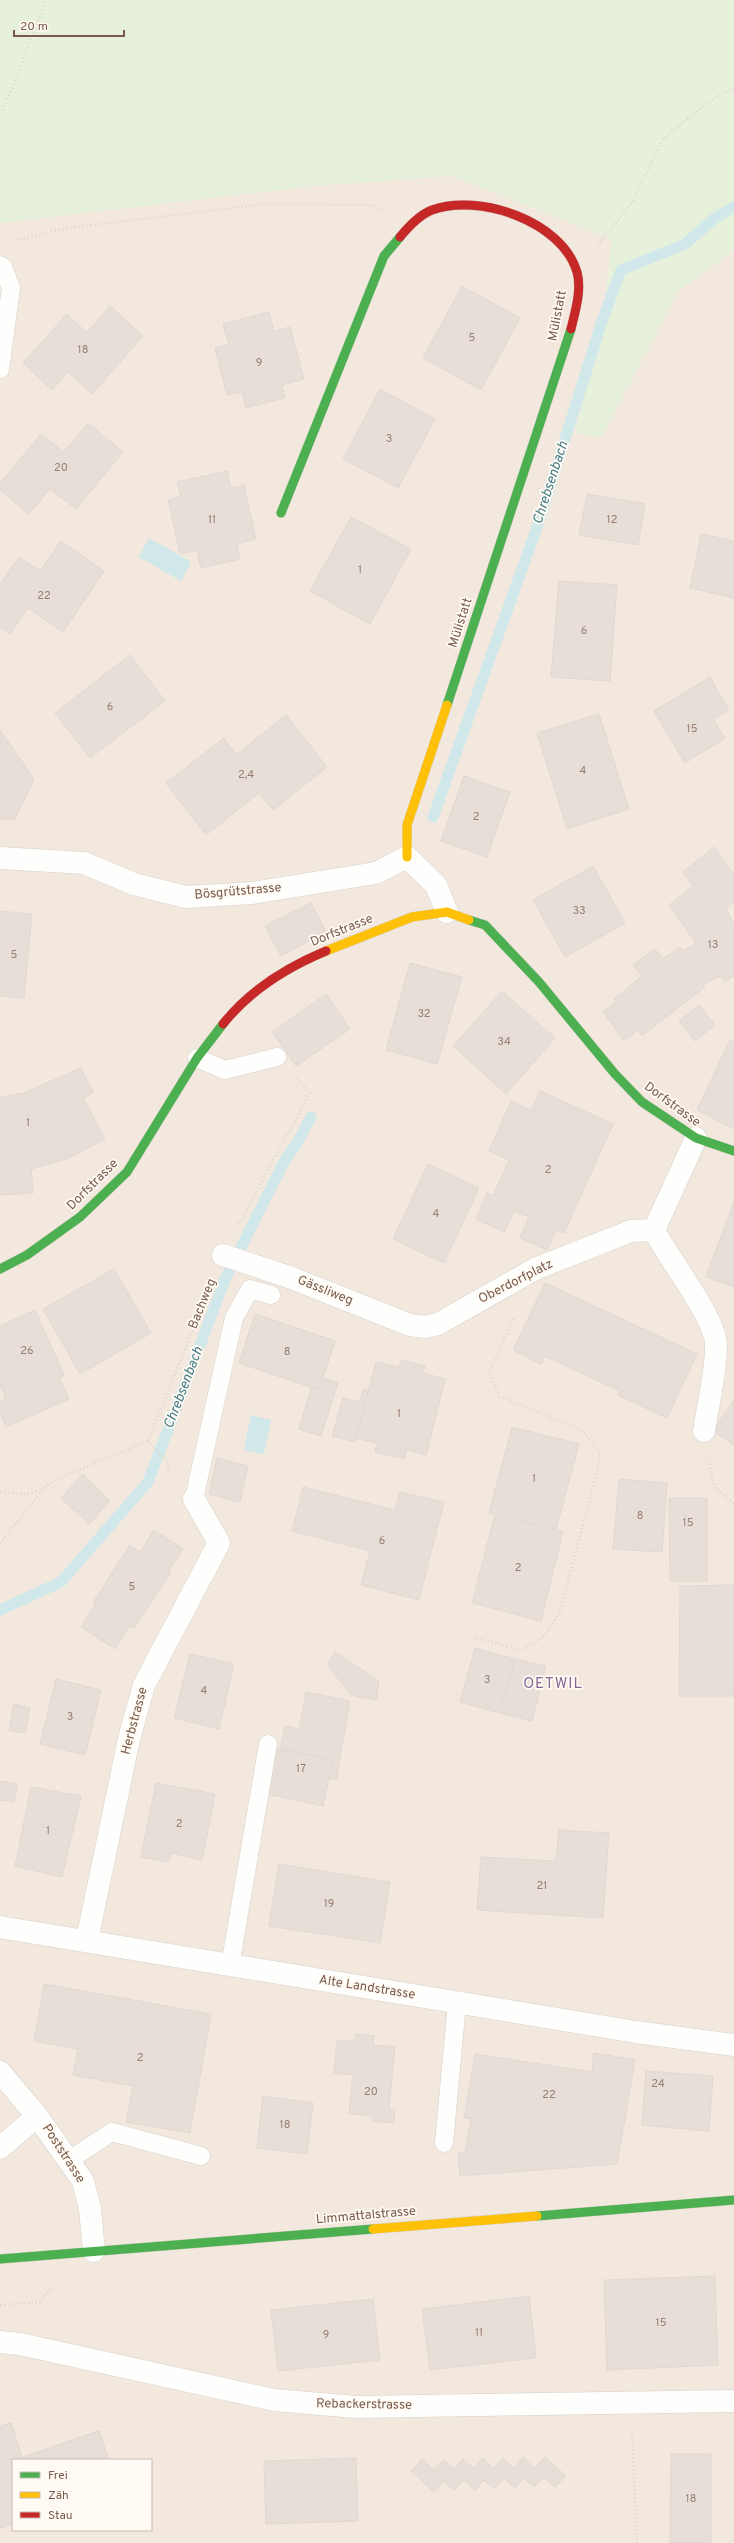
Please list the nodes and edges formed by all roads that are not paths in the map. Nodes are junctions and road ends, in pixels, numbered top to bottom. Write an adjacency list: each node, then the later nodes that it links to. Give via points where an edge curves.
1 (0, 265): 2 (lane, via 11,288)
2 (0, 369)
3 (281, 513): 4 (street, Mülistatt, via 384,256 410,225 431,210 460,203 512,212 554,237 570,256 577,272 577,304 567,344 407,825)
4 (407, 857): 5 (street, Bösgrütstrasse, via 376,873 252,893 186,897 134,884 84,862); 6 (street, via 436,886)
5 (0, 858)
6 (447, 912): 7 (street, Dorfstrasse, via 412,917 363,935 302,961 268,980 232,1012); 9 (street, Dorfstrasse, via 485,925 539,982 642,1102)
7 (197, 1058): 8 (lane, via 225,1070); 13 (street, Dorfstrasse, via 127,1172 80,1217 27,1255)
8 (277, 1058)
9 (696, 1138): 10 (street, Dorfstrasse); 11 (street)
10 (734, 1151)
11 (654, 1230): 15 (street, Oberdorfplatz, via 632,1231 535,1269 438,1324); 16 (street, via 704,1311 716,1344)
12 (231, 1257): 15 (street, Gässliweg, via 408,1324)
13 (0, 1269)
14 (271, 1295): 17 (lane, via 250,1289 234,1318)
15 (426, 1326)
16 (704, 1431)
17 (194, 1499): 20 (street, Herbstrasse, via 219,1543 144,1686 129,1739)
18 (268, 1744): 21 (lane)
19 (0, 1927): 20 (street, Alte Landstrasse)
20 (87, 1940): 21 (street, Alte Landstrasse)
21 (230, 1966): 22 (street, Alte Landstrasse)
22 (457, 2003): 23 (street, Alte Landstrasse); 26 (lane)
23 (734, 2045)
24 (0, 2072): 25 (street, Poststrasse)
25 (37, 2116): 27 (street); 29 (street, Poststrasse)
26 (444, 2143)
27 (0, 2148)
28 (201, 2156): 29 (lane, via 112,2132)
29 (69, 2160): 31 (street, Poststrasse, via 83,2181 90,2210)
30 (734, 2200): 31 (street, Limmattalstrasse)
31 (94, 2251): 32 (street, Limmattalstrasse)
32 (0, 2259)
33 (0, 2342): 34 (street, Rebackerstrasse, via 20,2344 274,2400 314,2404 356,2407)
34 (734, 2401)

